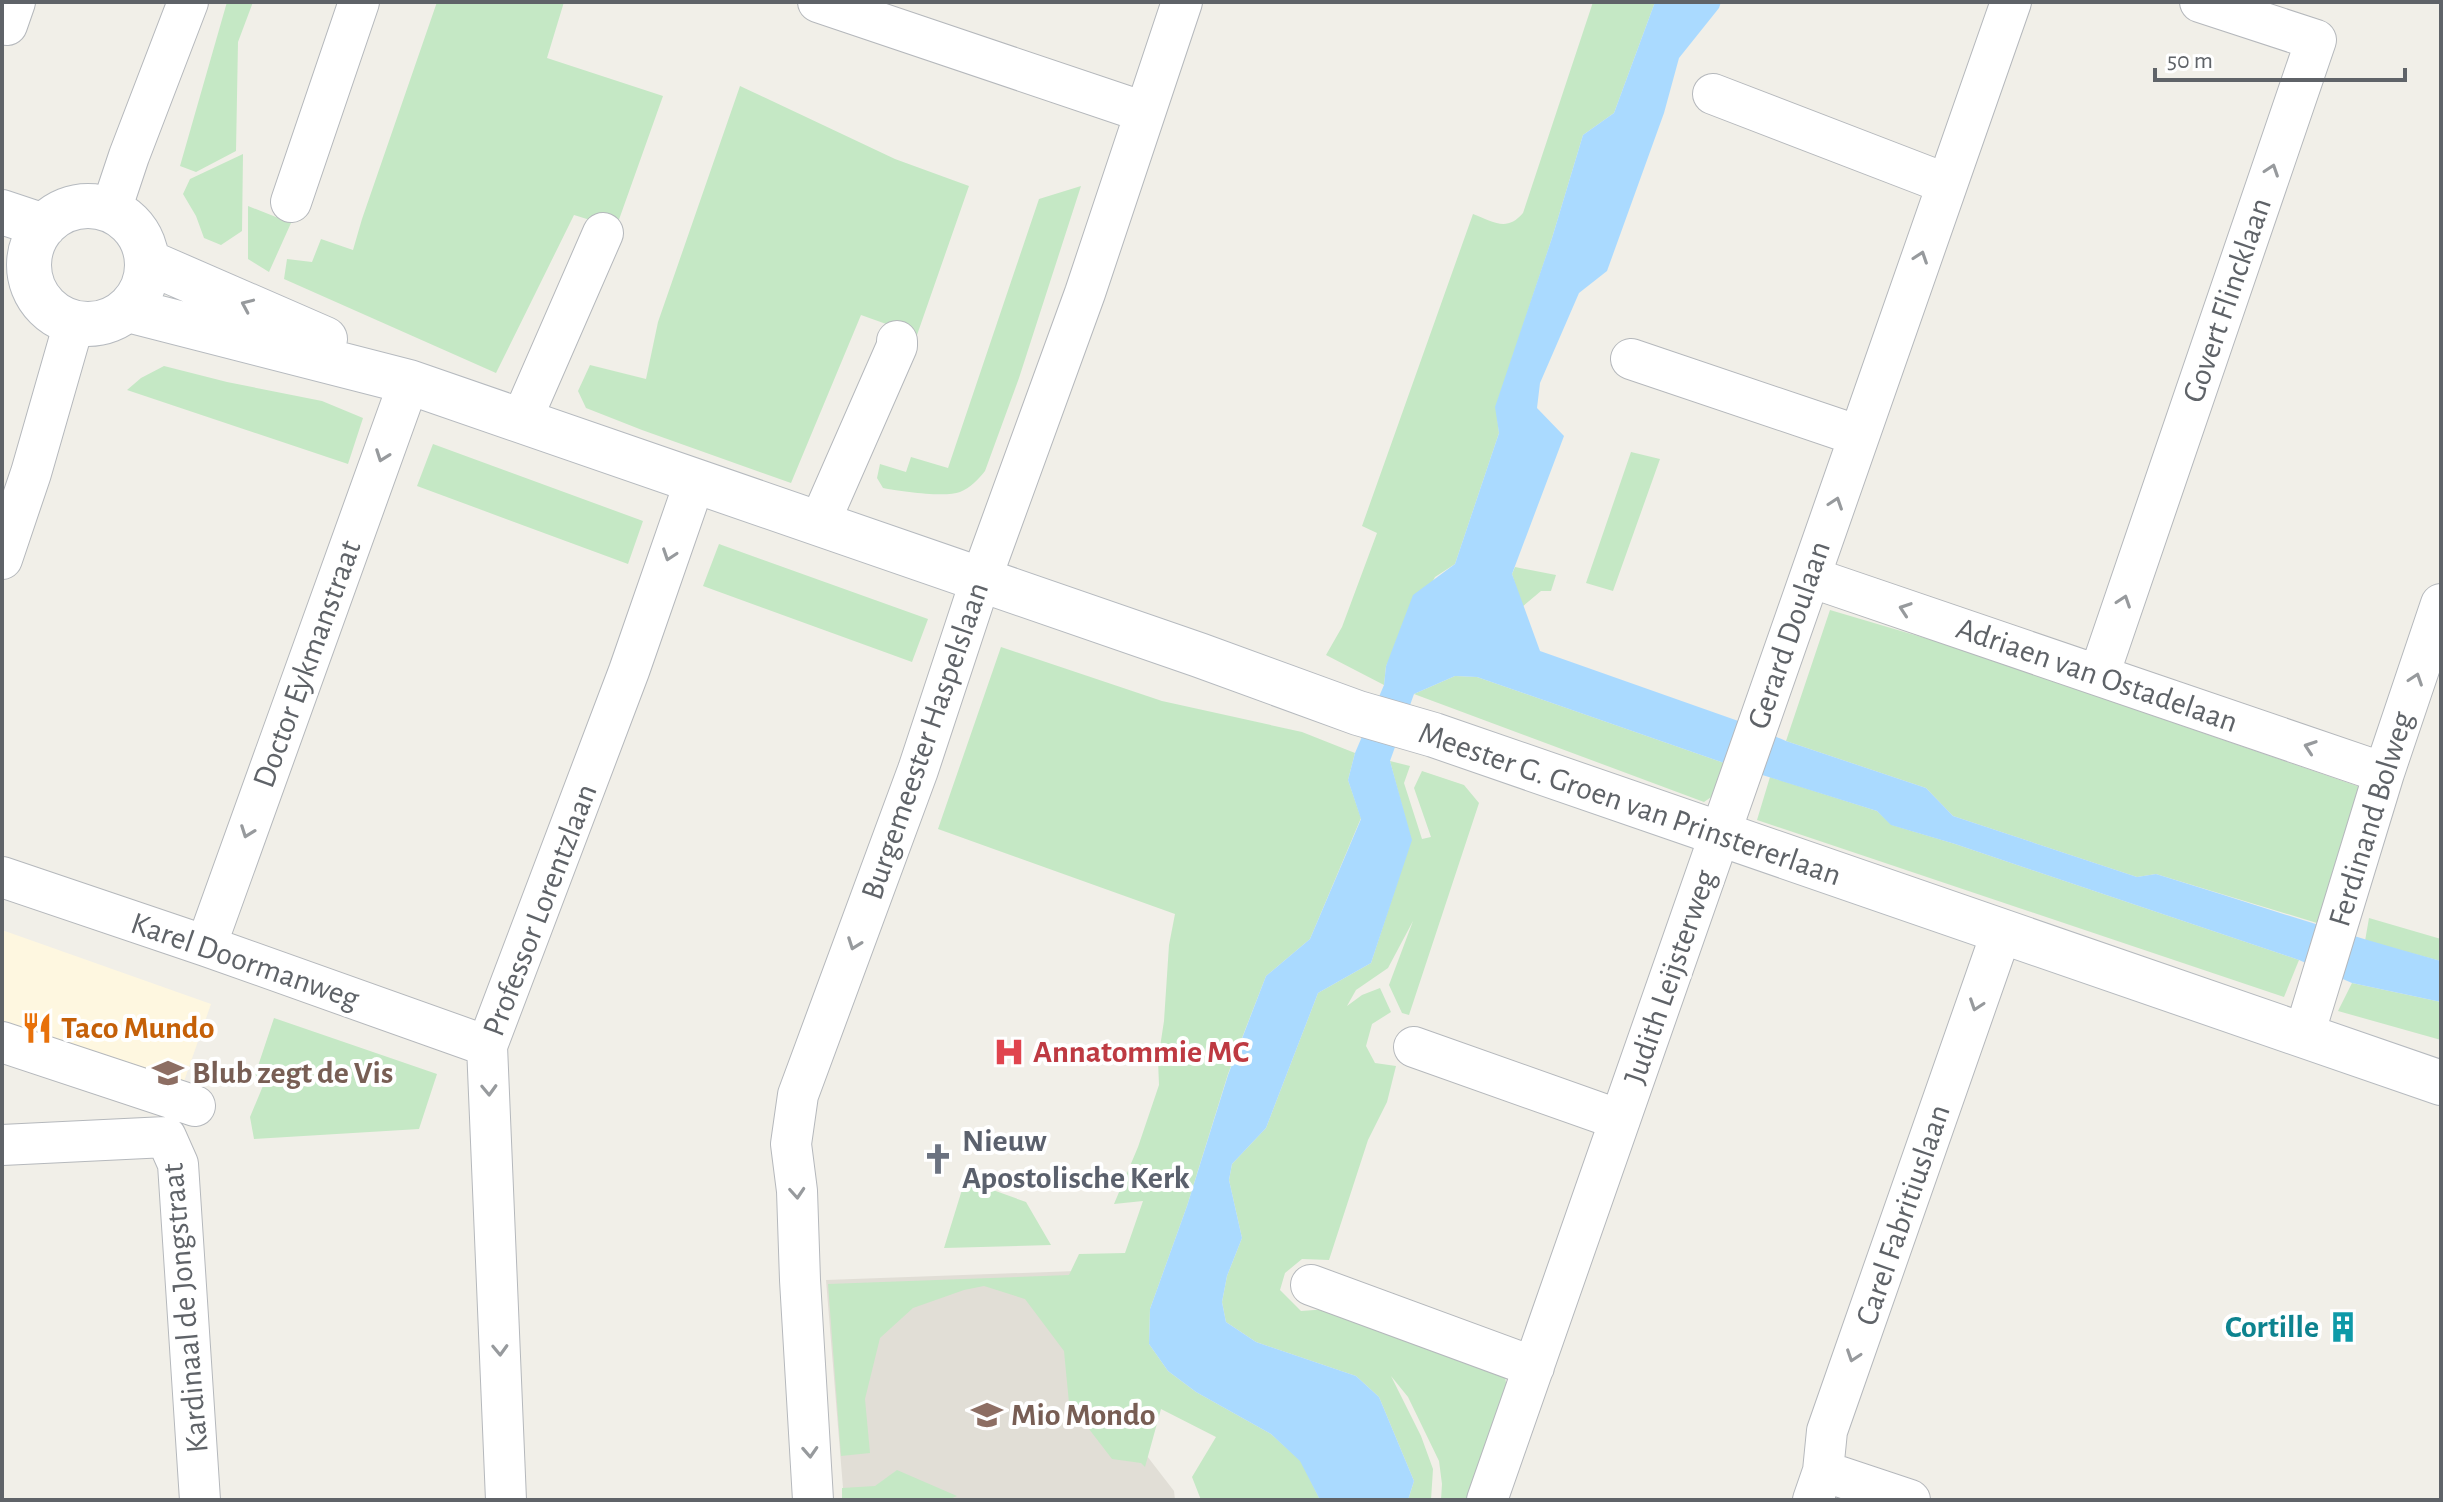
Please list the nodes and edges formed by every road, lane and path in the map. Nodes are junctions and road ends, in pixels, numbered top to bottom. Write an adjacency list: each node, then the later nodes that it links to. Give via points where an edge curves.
1 (188, 2): 11 (street)
2 (359, 2): 10 (street)
3 (818, 2): 8 (street)
4 (1182, 2): 8 (street, Burgemeester Haspelslaan)
5 (2011, 2): 9 (street, Gerard Doulaan)
6 (2200, 2): 30 (street, Govert Flincklaan, one-way to 6, via 2316,40)
7 (1713, 94): 9 (street)
8 (1144, 112): 28 (street, Burgemeester Haspelslaan)
9 (1947, 184): 23 (street, Gerard Doulaan, one-way to 9)
10 (291, 202)
11 (111, 210): 13 (street, via 75,208); 15 (street, via 140,236)
12 (2, 212): 13 (street)
13 (44, 226): 16 (street)
14 (603, 233): 22 (street)
15 (148, 262): 17 (street, via 143,288); 21 (street, Meester G. Groen van Prinstererlaan, one-way to 15)
16 (16, 269): 18 (street, via 49,310)
17 (128, 310): 18 (street, via 110,321); 21 (street, Meester G. Groen van Prinstererlaan)
18 (74, 323): 26 (street)
19 (897, 341): 25 (street)
20 (1631, 359): 23 (street)
21 (409, 382): 22 (street, Meester G. Groen van Prinstererlaan); 35 (street, Doctor Eykmanstraat, one-way to 35)
22 (521, 421): 24 (street, Meester G. Groen van Prinstererlaan)
23 (1859, 436): 27 (street, Gerard Doulaan, one-way to 23)
24 (695, 481): 25 (street, Meester G. Groen van Prinstererlaan); 38 (street, Professor Lorentzlaan, one-way to 38)
25 (819, 524): 28 (street, Meester G. Groen van Prinstererlaan)
26 (2, 559)
27 (1810, 577): 30 (street, Adriaen van Ostadelaan, one-way to 27); 32 (street, Gerard Doulaan)
28 (981, 579): 32 (street, Meester G. Groen van Prinstererlaan, via 1358,713); 49 (street, Burgemeester Haspelslaan, one-way to 49, via 915,778 798,1095 791,1144)
29 (2441, 604): 31 (street, Ferdinand Bolweg, one-way to 29)
30 (2099, 675): 31 (street, Adriaen van Ostadelaan, one-way to 30)
31 (2384, 773): 36 (street, Ferdinand Bolweg)
32 (1727, 815): 34 (street, Meester G. Groen van Prinstererlaan); 42 (street, Judith Leijsterweg)
33 (2, 877): 35 (street, Karel Doormanweg)
34 (2002, 931): 36 (street, Meester G. Groen van Prinstererlaan); 46 (street, Carel Fabritiuslaan, one-way to 46, via 1827,1431)
35 (206, 946): 38 (street, Karel Doormanweg)
36 (2310, 1015): 40 (street, Meester G. Groen van Prinstererlaan)
37 (2, 1042): 41 (street)
38 (487, 1046): 48 (street, Professor Lorentzlaan, one-way to 48)
39 (1414, 1047): 42 (street, Judith Leijsterweg)
40 (2441, 1083)
41 (195, 1106)
42 (1620, 1120): 45 (street, Judith Leijsterweg)
43 (2, 1145): 47 (street, Kardinaal de Jongstraat, via 166,1137 178,1164)
44 (1311, 1285): 45 (street)
45 (1534, 1367): 50 (street, Judith Leijsterweg)
46 (1818, 1486): 51 (street)
47 (200, 1500)
48 (506, 1500)
49 (813, 1500)
50 (1487, 1500)
51 (1910, 1500)

